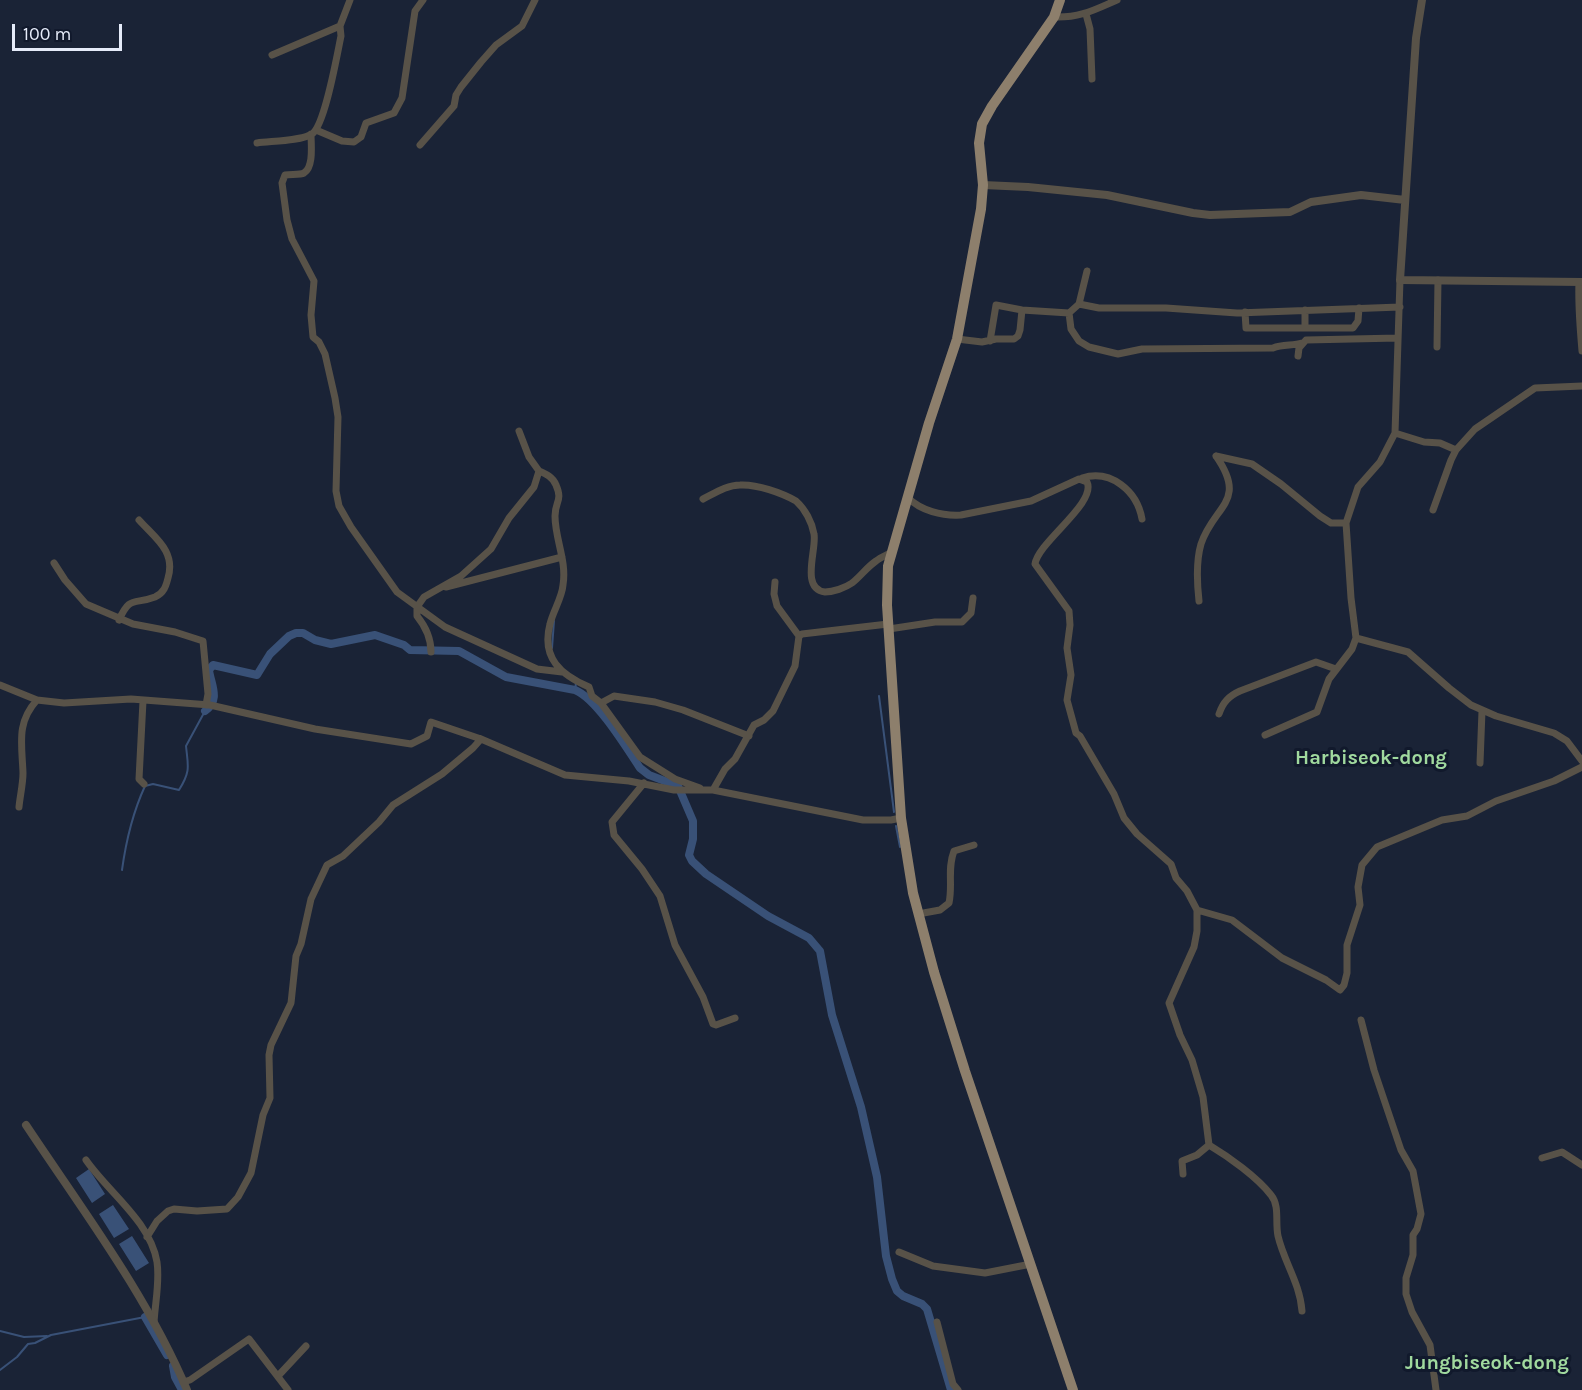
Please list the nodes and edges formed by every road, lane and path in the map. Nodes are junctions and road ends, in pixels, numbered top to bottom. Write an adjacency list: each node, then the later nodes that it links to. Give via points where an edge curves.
1 (350, 0): 9 (street)
2 (423, 0): 12 (street, via 415,11 402,98 394,113 366,123 361,137 354,142)
3 (535, 0): 14 (street, via 522,26 481,62 456,95 454,106)
4 (1060, 0): 8 (main road)
5 (1117, 0): 7 (street)
6 (1422, 0): 16 (street)
7 (1086, 14): 8 (street); 11 (street)
8 (1054, 17): 15 (main road, via 982,124 979,143)
9 (340, 26): 10 (street); 12 (street, via 326,105)
10 (272, 55)
11 (1092, 78)
12 (313, 132): 13 (street, via 300,138); 55 (street, via 308,170 285,175 283,198 292,239 314,281 313,336 325,354 338,417 339,506 397,592)
13 (257, 143)
14 (420, 145)
15 (983, 185): 16 (street, via 1107,195 1210,214 1290,212 1311,202 1361,195); 30 (main road)
16 (1405, 200): 18 (street)
17 (1087, 271): 21 (street)
18 (1400, 280): 19 (street); 22 (street)
19 (1438, 280): 20 (street); 33 (street)
20 (1580, 282): 34 (street, via 1578,318)
21 (1078, 304): 26 (street); 27 (street)
22 (1400, 307): 23 (street); 29 (street)
23 (1359, 308): 25 (street); 28 (street, via 1353,328)
24 (1022, 310): 27 (street); 31 (street, via 1018,336); 31 (street, via 996,305)
25 (1305, 310): 26 (street); 28 (street)
26 (1245, 312): 28 (street, via 1246,328)
27 (1069, 313): 32 (street, via 1071,329 1079,341 1118,354 1142,349 1273,348)
28 (1305, 328)
29 (1398, 338): 32 (street); 38 (street)
30 (957, 339): 31 (street); 42 (main road)
31 (990, 341)
32 (1302, 343): 35 (street)
33 (1437, 347)
34 (1582, 351)
35 (1298, 356)
36 (1582, 386): 39 (street, via 1534,388 1488,419)
37 (519, 431): 40 (street)
38 (1395, 433): 39 (street); 47 (street, via 1380,462 1358,487)
39 (1456, 450): 44 (street)
40 (539, 471): 49 (street, via 554,481 560,498 555,514); 52 (street, via 534,488 509,518 491,549)
41 (1079, 479): 42 (street, via 1031,501 961,516 932,511); 45 (street, via 1098,476 1127,489 1140,506); 83 (street, via 1087,482 1089,491 1035,561 1069,611 1069,710 1076,733 1114,794 1124,818 1171,864)
42 (907, 497): 48 (main road)
43 (703, 499): 48 (street, via 740,485 796,501 814,533 810,575 820,591 851,584)
44 (1433, 510)
45 (1142, 519)
46 (139, 520): 56 (street, via 158,538 171,568 165,589 157,596 125,606)
47 (1346, 523): 54 (street, via 1331,523 1320,516 1257,466 1216,456 1228,476 1230,492 1201,546); 59 (street)
48 (892, 552): 57 (main road, via 888,566)
49 (562, 557): 52 (street); 62 (street, via 563,586 548,635 549,653)
50 (54, 563): 56 (street, via 86,604)
51 (775, 582): 58 (street, via 777,606)
52 (438, 590): 55 (street, via 424,597)
53 (973, 598): 57 (street, via 971,613 962,622)
54 (1199, 600)
55 (417, 607): 60 (street); 62 (street, via 445,627 537,669)
56 (119, 620): 67 (street, via 204,641)
57 (889, 626): 58 (street); 81 (main road)
58 (799, 636): 71 (street, via 788,683 773,711 754,725)
59 (1356, 638): 61 (street, via 1352,650); 68 (street, via 1408,651)
60 (431, 649)
61 (1336, 669): 69 (street, via 1316,662 1240,691 1222,704); 70 (street, via 1324,688 1317,712)
62 (562, 672): 66 (street, via 589,687)
63 (0, 685): 64 (street)
64 (37, 700): 65 (street); 80 (street, via 22,724)
65 (143, 701): 67 (street); 77 (street, via 139,779)
66 (601, 703): 71 (street, via 614,696 655,702); 78 (street, via 640,757 675,779)
67 (210, 706): 72 (street, via 315,729 411,744 427,736 431,722)
68 (1482, 711): 73 (street, via 1554,733 1567,741); 74 (street)
69 (1219, 714)
70 (1265, 735)
71 (749, 736): 79 (street)
72 (481, 739): 76 (street, via 565,775); 93 (street, via 442,774 393,805 343,856 327,865 311,899 296,956 291,1003 271,1045 270,1098 251,1173 227,1209 168,1211)
73 (1582, 761)
74 (1480, 763)
75 (1582, 767): 83 (street, via 1467,816 1442,820 1377,847 1362,865 1360,905 1347,945 1347,972 1340,990 1282,958 1232,920)
76 (644, 783): 78 (street, via 674,790); 85 (street, via 612,822 614,835 660,896 675,945 703,997 712,1024)
77 (144, 784)
78 (705, 790): 79 (street)
79 (713, 790): 81 (street, via 863,820)
80 (19, 807)
81 (902, 818): 84 (main road)
82 (974, 845): 84 (street, via 954,851 949,864 949,903)
83 (1197, 910): 88 (street, via 1194,947 1169,1003 1203,1097)
84 (918, 914): 95 (main road, via 965,1071)
85 (735, 1018)
86 (1361, 1020): 105 (street, via 1401,1150 1413,1171 1421,1215 1413,1234 1406,1294 1430,1345)
87 (26, 1125): 98 (street)
88 (1209, 1145): 92 (street, via 1182,1161); 96 (street, via 1275,1201 1278,1238 1301,1294)
89 (1542, 1158): 91 (street, via 1563,1152)
90 (86, 1160): 93 (street)
91 (1582, 1165)
92 (1183, 1174)
93 (147, 1237): 98 (street, via 158,1271)
94 (899, 1252): 95 (street, via 933,1266 985,1273)
95 (1031, 1264): 104 (main road)
96 (1302, 1311)
97 (937, 1322): 103 (street, via 953,1384)
98 (154, 1323): 101 (street)
99 (306, 1346): 100 (street)
100 (278, 1376): 101 (street, via 249,1339); 102 (street)
101 (185, 1386)
102 (288, 1390)
103 (958, 1390)
104 (1073, 1390)
105 (1436, 1390)

